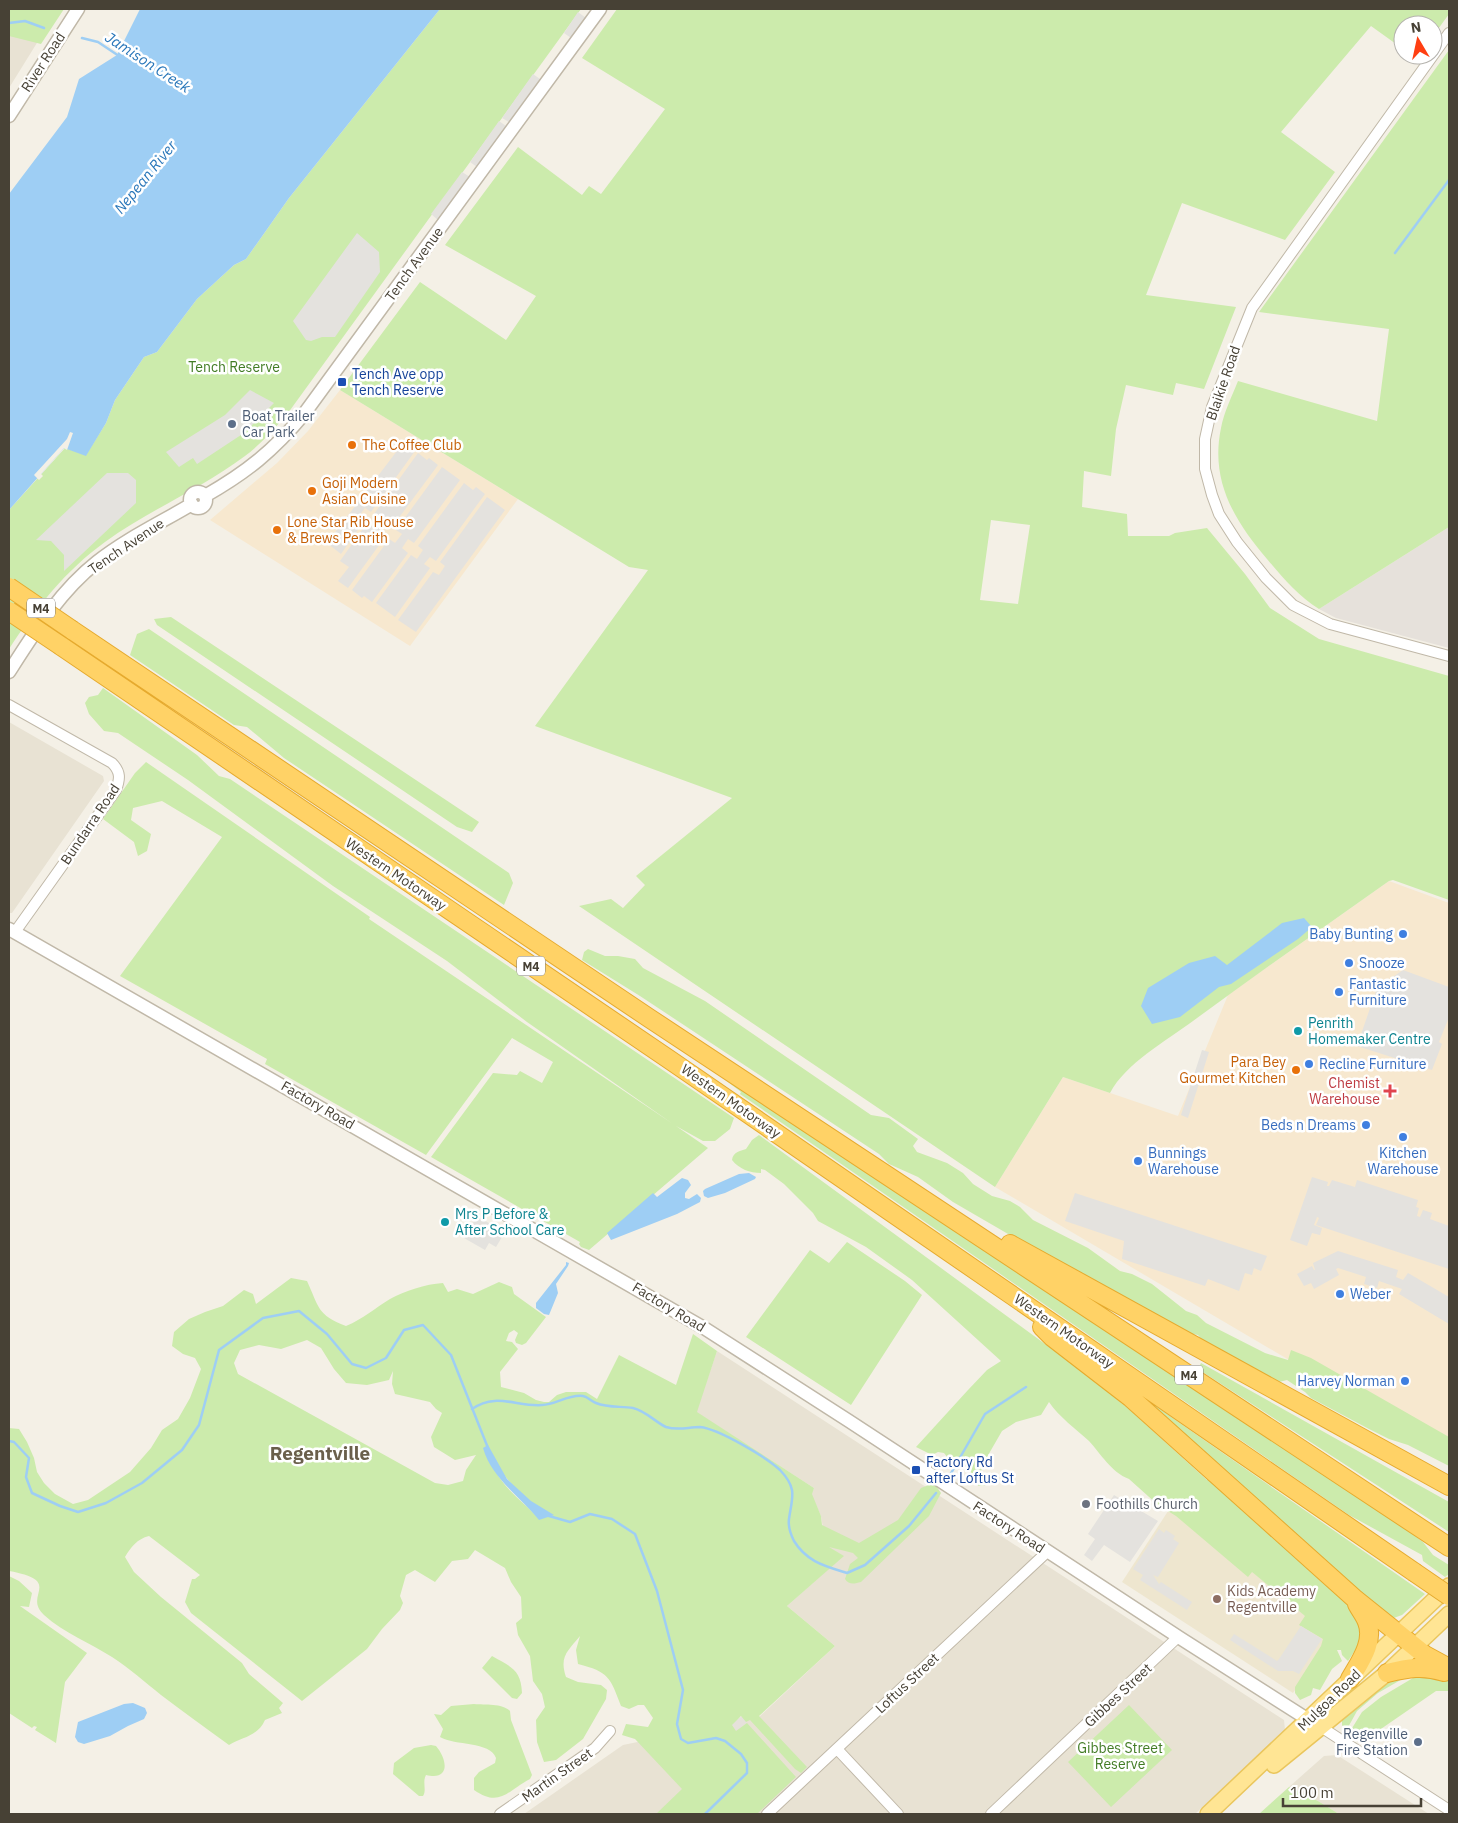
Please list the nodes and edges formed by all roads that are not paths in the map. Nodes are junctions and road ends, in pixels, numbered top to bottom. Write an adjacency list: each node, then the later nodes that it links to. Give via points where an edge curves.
1 (78, 9): 4 (street, River Road)
2 (600, 9): 8 (street, Tench Avenue, via 286,436 234,479 205,496 194,493 192,504 96,563 62,596)
3 (1449, 33): 7 (street, Blaikie Road, via 1252,308 1212,407 1205,439 1205,469 1219,514 1237,542 1293,605 1330,624)
4 (9, 116)
5 (9, 587): 11 (highway, Western Motorway / M4, bridge)
6 (9, 611): 12 (highway, Western Motorway / M4, bridge)
7 (1449, 656)
8 (9, 672)
9 (9, 705): 10 (street, Bundarra Road, via 112,763 118,769 120,780 116,790)
10 (12, 931): 15 (street, Factory Road, via 704,1328)
11 (933, 1206): 13 (highway, via 994,1235); 14 (highway, Western Motorway / M4)
12 (1000, 1286): 17 (highway, Western Motorway / M4, bridge); 18 (highway, M4, via 1052,1337 1130,1398)
13 (1447, 1485)
14 (1447, 1545)
15 (1047, 1552): 21 (street, Factory Road); 29 (street, Loftus Street)
16 (1449, 1586): 20 (main road, Mulgoa Road)
17 (1449, 1596)
18 (1354, 1598): 20 (highway, M4); 26 (highway, M4, via 1367,1623 1369,1639)
19 (1449, 1614): 22 (main road, Mulgoa Road)
20 (1400, 1634): 22 (highway, M4); 26 (main road, Mulgoa Road)
21 (1178, 1637): 27 (street, Factory Road); 34 (street, Gibbes Street)
22 (1415, 1647): 23 (highway, M4); 24 (main road, Mulgoa Road)
23 (1449, 1668)
24 (1387, 1673): 25 (highway, via 1420,1667); 27 (main road, Mulgoa Road)
25 (1449, 1674)
26 (1350, 1679): 27 (main road, Mulgoa Road)
27 (1314, 1724): 30 (street); 35 (main road, Mulgoa Road); 36 (main road, Mulgoa Road)
28 (610, 1731): 31 (street, Martin Street, via 595,1748)
29 (836, 1749): 32 (street, Loftus Street); 33 (street)
30 (1449, 1810)
31 (500, 1814)
32 (767, 1814)
33 (898, 1814)
34 (991, 1814)
35 (1208, 1814)
36 (1221, 1814)

